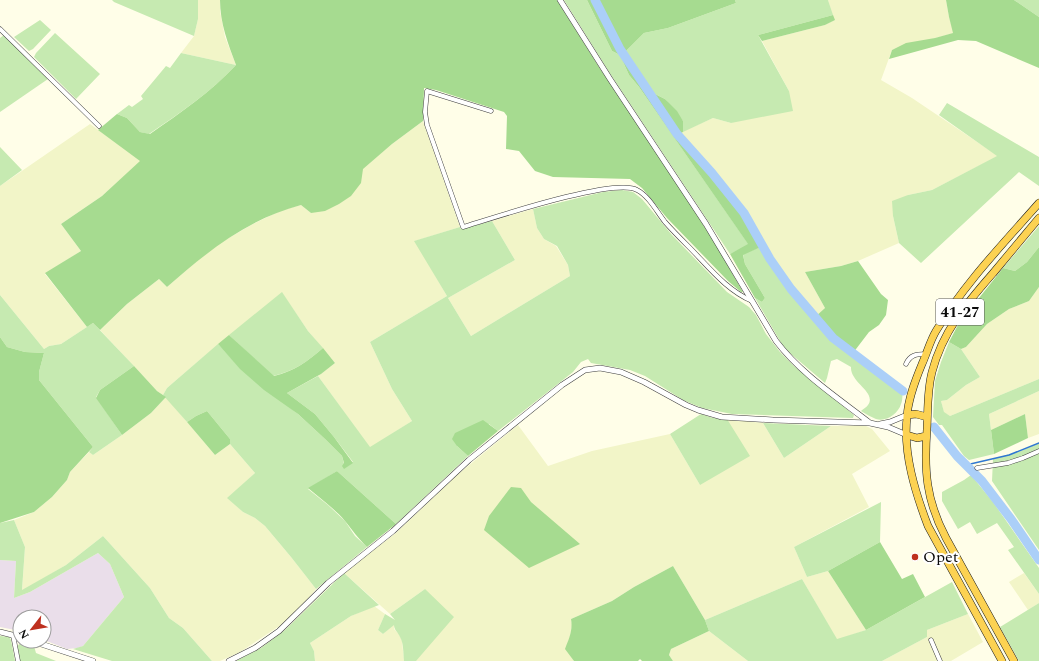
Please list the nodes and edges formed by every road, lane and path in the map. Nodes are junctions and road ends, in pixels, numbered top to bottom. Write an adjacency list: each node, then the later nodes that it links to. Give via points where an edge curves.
1 (560, 0): 7 (street, via 706,224)
2 (0, 29): 4 (street)
3 (491, 111): 7 (street, via 427,91 427,125 463,227 594,190 633,188 643,194 721,280)
4 (99, 126)
5 (1039, 203): 8 (highway, 41-27, via 968,286 935,332)
6 (1039, 218): 11 (highway, 41-27, via 954,321 932,372)
7 (753, 302): 12 (street, via 776,341 789,356)
8 (926, 354): 9 (street, via 913,355); 10 (highway, via 914,384)
9 (906, 364)
10 (907, 415): 11 (highway); 13 (street); 14 (highway)
11 (927, 417): 15 (highway, 41-27)
12 (870, 423): 13 (street); 25 (street, via 722,417 686,405 621,372 600,368 585,370 562,385 468,460 393,531 328,583 279,631)
13 (877, 424): 14 (street)
14 (906, 435): 15 (highway, via 917,438); 27 (highway, via 910,466 928,526)
15 (926, 436): 28 (highway, 41-27, via 926,477 938,521)
16 (1039, 451): 17 (street, via 1023,458)
17 (977, 468)
18 (0, 632): 19 (street)
19 (12, 635)
20 (931, 640): 26 (street)
21 (52, 648): 24 (street)
22 (16, 649): 23 (street)
23 (18, 661)
24 (93, 661)
25 (229, 661)
26 (940, 661)
27 (1002, 661)
28 (1014, 661)

